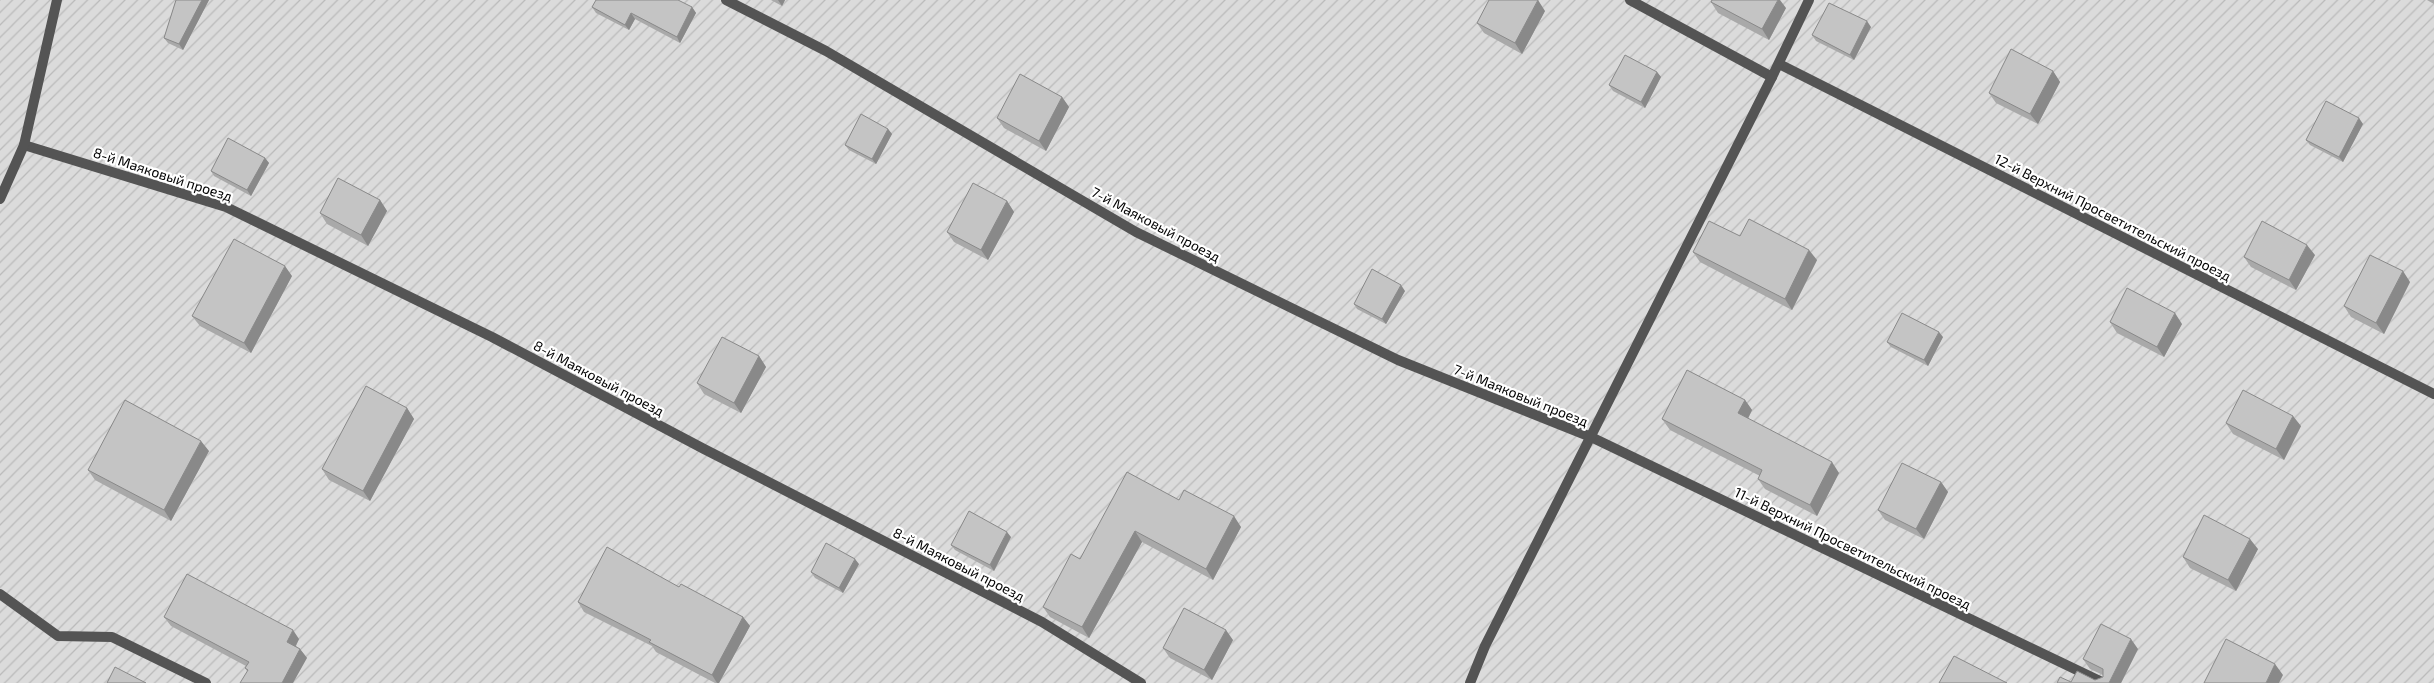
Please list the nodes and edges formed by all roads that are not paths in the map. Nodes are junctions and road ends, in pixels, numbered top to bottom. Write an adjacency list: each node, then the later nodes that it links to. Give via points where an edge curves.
1 (57, 0): 7 (street)
2 (726, 0): 10 (street, 7-й Маяковый проезд, via 826,51 1136,232 1398,360)
3 (1630, 0): 6 (street)
4 (1809, 0): 5 (street)
5 (1779, 64): 6 (street); 9 (street, 12-й Верхний Просветительский проезд)
6 (1772, 78): 10 (street)
7 (24, 145): 8 (street); 13 (street, 8-й Маяковый проезд, via 226,207 492,337 1042,622)
8 (0, 200)
9 (2434, 394)
10 (1591, 437): 14 (street, via 1485,646); 15 (street, 11-й Верхний Просветительский проезд)
11 (0, 594): 12 (street, via 58,636 112,637)
12 (206, 683)
13 (1141, 683)
14 (1470, 683)
15 (2104, 683)

